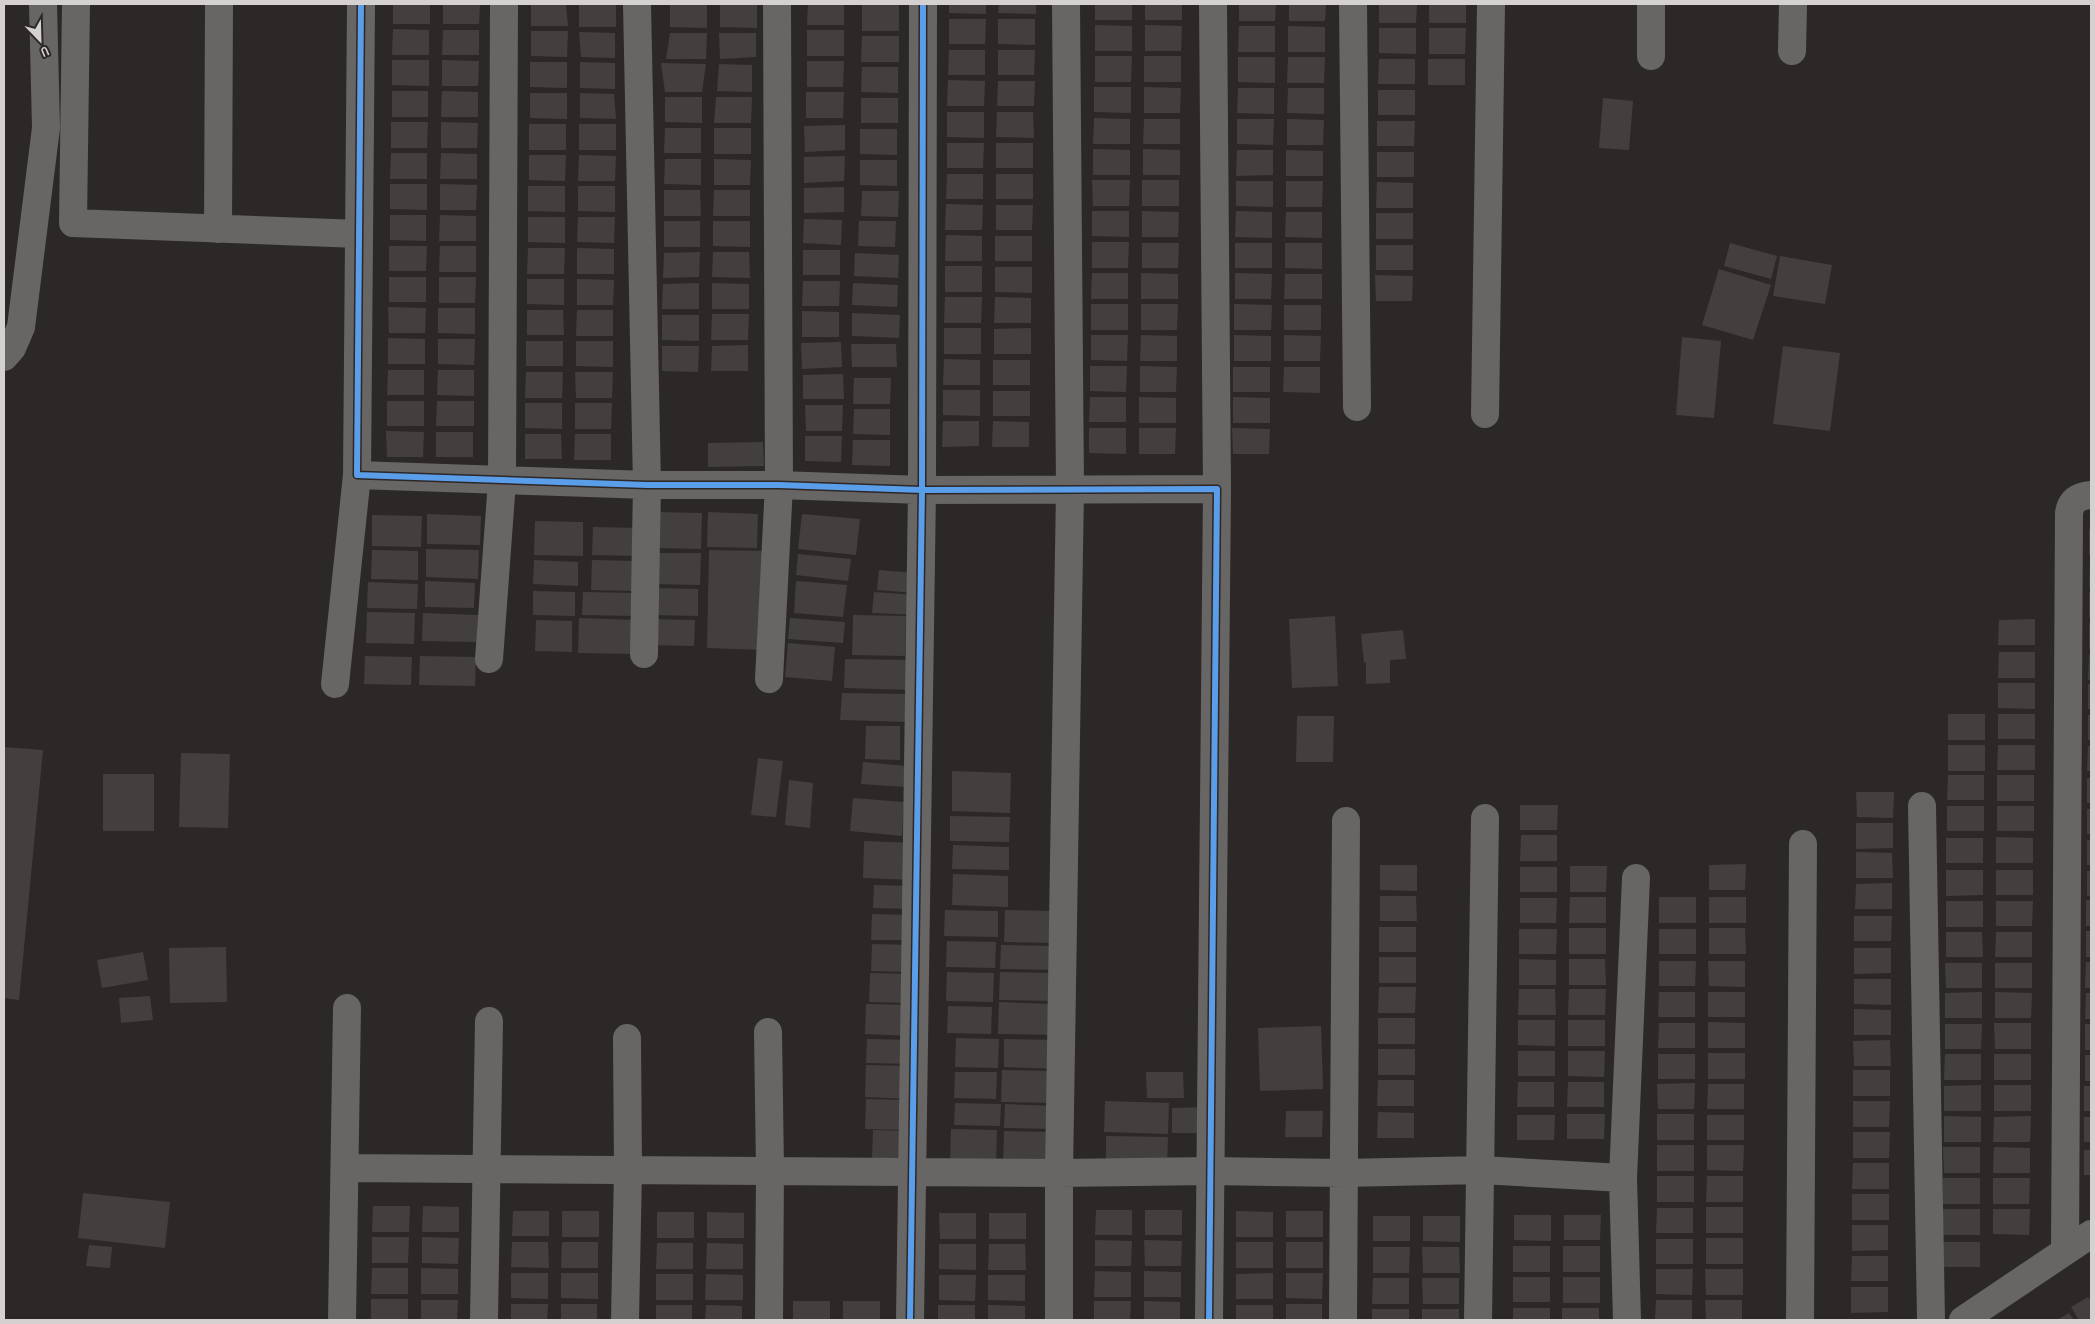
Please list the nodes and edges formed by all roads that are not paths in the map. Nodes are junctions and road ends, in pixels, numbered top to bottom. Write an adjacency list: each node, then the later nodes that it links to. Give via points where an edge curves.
1 (44, 4): 19 (street, via 44,138 21,327 12,348)
2 (76, 4): 17 (street, via 73,223)
3 (219, 4): 17 (street)
4 (361, 4): 18 (street)
5 (504, 4): 23 (street)
6 (637, 4): 24 (street)
7 (777, 4): 25 (street)
8 (923, 4): 28 (street)
9 (1066, 4): 26 (street)
10 (1213, 4): 27 (street)
11 (1353, 4): 20 (street)
12 (1491, 4): 21 (street)
13 (1651, 4): 16 (street)
14 (1793, 4): 15 (street)
15 (1792, 51)
16 (1651, 56)
17 (218, 229): 18 (street)
18 (359, 234): 22 (street)
19 (4, 357)
20 (1357, 407)
21 (1484, 414)
22 (357, 475): 23 (street); 33 (street)
23 (502, 481): 24 (street); 31 (street)
24 (647, 485): 25 (street); 30 (street)
25 (779, 485): 28 (street); 32 (street)
26 (1070, 489): 27 (street); 28 (street); 50 (street)
27 (1217, 489): 47 (street)
28 (922, 490): 46 (street)
29 (2091, 495): 54 (street, via 2077,498 2070,504 2069,513)
30 (644, 654)
31 (489, 659)
32 (769, 679)
33 (335, 684)
34 (1922, 806): 66 (street)
35 (1485, 818): 48 (street)
36 (1346, 821): 51 (street)
37 (1803, 844): 65 (street)
38 (1636, 878): 52 (street)
39 (347, 1008): 43 (street)
40 (489, 1022): 44 (street)
41 (768, 1032): 45 (street)
42 (627, 1038): 49 (street)
43 (345, 1168): 44 (street); 55 (street)
44 (485, 1169): 49 (street); 56 (street)
45 (770, 1170): 46 (street); 49 (street); 58 (street)
46 (911, 1170): 50 (street); 59 (street)
47 (1211, 1170): 50 (street); 51 (street); 61 (street)
48 (1481, 1170): 51 (street); 52 (street); 63 (street)
49 (628, 1171): 57 (street)
50 (1059, 1173): 60 (street)
51 (1344, 1173): 62 (street)
52 (1623, 1178): 64 (street)
53 (2091, 1234): 54 (street)
54 (2065, 1251): 67 (street)
55 (342, 1320)
56 (484, 1320)
57 (625, 1320)
58 (769, 1320)
59 (910, 1320)
60 (1059, 1320)
61 (1209, 1320)
62 (1344, 1320)
63 (1478, 1320)
64 (1626, 1320)
65 (1800, 1320)
66 (1931, 1320)
67 (1962, 1320)

